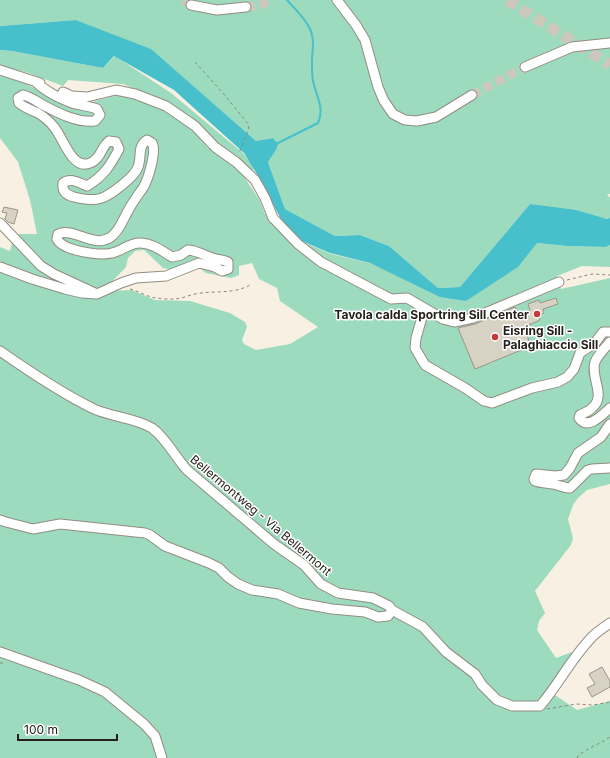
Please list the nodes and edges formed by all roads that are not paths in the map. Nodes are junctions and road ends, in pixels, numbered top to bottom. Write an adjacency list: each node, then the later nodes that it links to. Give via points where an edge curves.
1 (337, 0): 8 (street, via 365,40 378,86 393,114 405,120 417,121 436,117)
2 (191, 5): 3 (street, via 217,10)
3 (246, 7)
4 (610, 43): 5 (street, via 572,47)
5 (525, 67)
6 (0, 70): 7 (street)
7 (36, 82): 12 (street, via 44,90 75,104 97,109 100,115 96,121 85,122 42,105 29,96 23,95 18,98 19,103 39,114 55,128 70,155 79,163 88,164 95,161 109,141 116,142 119,149 107,171 98,180 87,186 72,180 63,183 62,188 72,197 87,200 108,196 132,177 138,167 142,142 152,142 154,148 150,172 144,186 119,229 111,237 101,240 85,239 64,232 58,234 59,243 83,251 104,254 114,253 140,242 151,244 172,257 188,250 228,262 228,269 222,271 199,263 166,276 136,278); 13 (street, via 72,96 87,97 116,90 166,106 195,126 215,148 236,162 258,184 273,218 298,244 321,262 391,299 408,298)
8 (472, 95)
9 (0, 223): 12 (street, via 42,266)
10 (0, 267): 12 (street, via 65,289)
11 (559, 282): 13 (street, via 473,318 454,322 442,319)
12 (98, 294)
13 (422, 307): 14 (street, via 423,314 416,338 416,348 425,364 484,401 492,403 563,379 572,373 580,353 594,344 603,332)
14 (610, 332)
15 (610, 342): 17 (street, via 595,363 595,378 599,392 597,402 579,418 588,423)
16 (0, 351): 21 (street, Bellermontweg - Via Bellermont, via 48,383 93,408 151,428 159,434 187,470 274,544 304,565 321,584 338,593 373,598 390,606)
17 (610, 408)
18 (610, 424): 19 (street, via 601,436 578,453 564,475 536,474 534,479 570,488 588,470)
19 (610, 468)
20 (0, 520): 21 (street, via 33,529 60,524 145,533 165,546 219,568 238,584 252,590 278,594 307,605 365,612 378,617 388,616)
21 (392, 610): 22 (street, Bellermontweg - Via Bellermont, via 423,627 446,652 476,674 482,685 497,700 512,706 540,706 580,650)
22 (610, 623)
23 (0, 652): 24 (street, via 105,692 155,736)
24 (162, 758)

